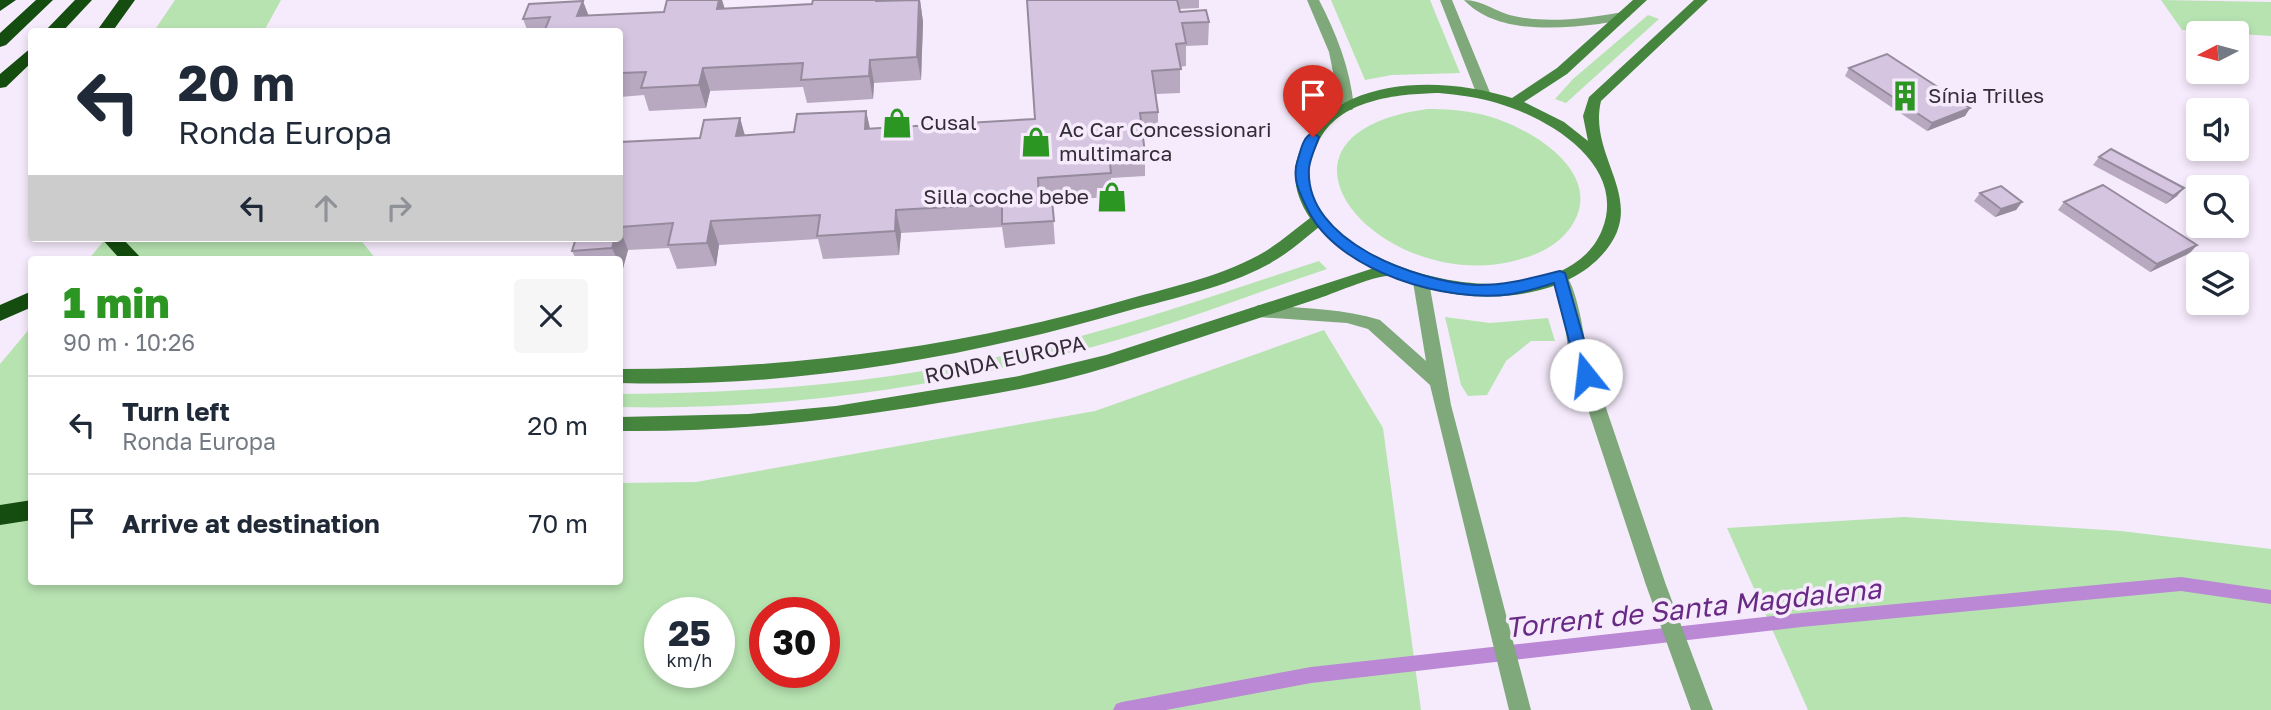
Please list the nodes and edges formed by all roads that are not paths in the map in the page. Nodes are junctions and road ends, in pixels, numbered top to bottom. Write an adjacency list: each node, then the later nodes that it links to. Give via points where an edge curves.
1 (8, 0): 10 (highway)
2 (45, 0): 14 (highway)
3 (84, 0): 12 (highway)
4 (127, 0): 13 (highway)
5 (1313, 0): 19 (street, via 1346,78)
6 (1446, 0): 17 (street)
7 (1470, 0): 11 (street, via 1481,9 1537,23 1577,24)
8 (1641, 0): 11 (street)
9 (1702, 0): 20 (street, via 1594,100 1590,116)
10 (0, 6)
11 (1623, 16): 18 (street, via 1562,71)
12 (56, 28)
13 (107, 28)
14 (0, 42)
15 (28, 56): 16 (highway)
16 (0, 83)
17 (1484, 94): 18 (street); 19 (street, via 1410,90)
18 (1514, 103): 20 (street, via 1560,125)
19 (1347, 107): 21 (street, via 1319,128 1304,156 1304,187)
20 (1601, 165): 25 (street, via 1614,199 1609,232 1585,262)
21 (1319, 219): 24 (street, via 1355,252); 30 (street, RONDA EUROPA, via 1265,259 1242,270 1098,315 906,355 763,374)
22 (115, 242): 23 (highway)
23 (129, 256)
24 (1387, 270): 26 (street); 28 (street, RONDA EUROPA)
25 (1560, 276): 26 (street, via 1494,290); 36 (street, via 1577,349)
26 (1421, 282): 31 (street)
27 (28, 300): 29 (highway)
28 (1258, 311): 31 (street, via 1347,317 1374,324); 32 (street, RONDA EUROPA, via 1108,361 915,402 749,421)
29 (1, 313)
30 (623, 376)
31 (1439, 383): 35 (street)
32 (623, 424)
33 (28, 511): 34 (highway)
34 (0, 515)
35 (1520, 710)
36 (1702, 710)

